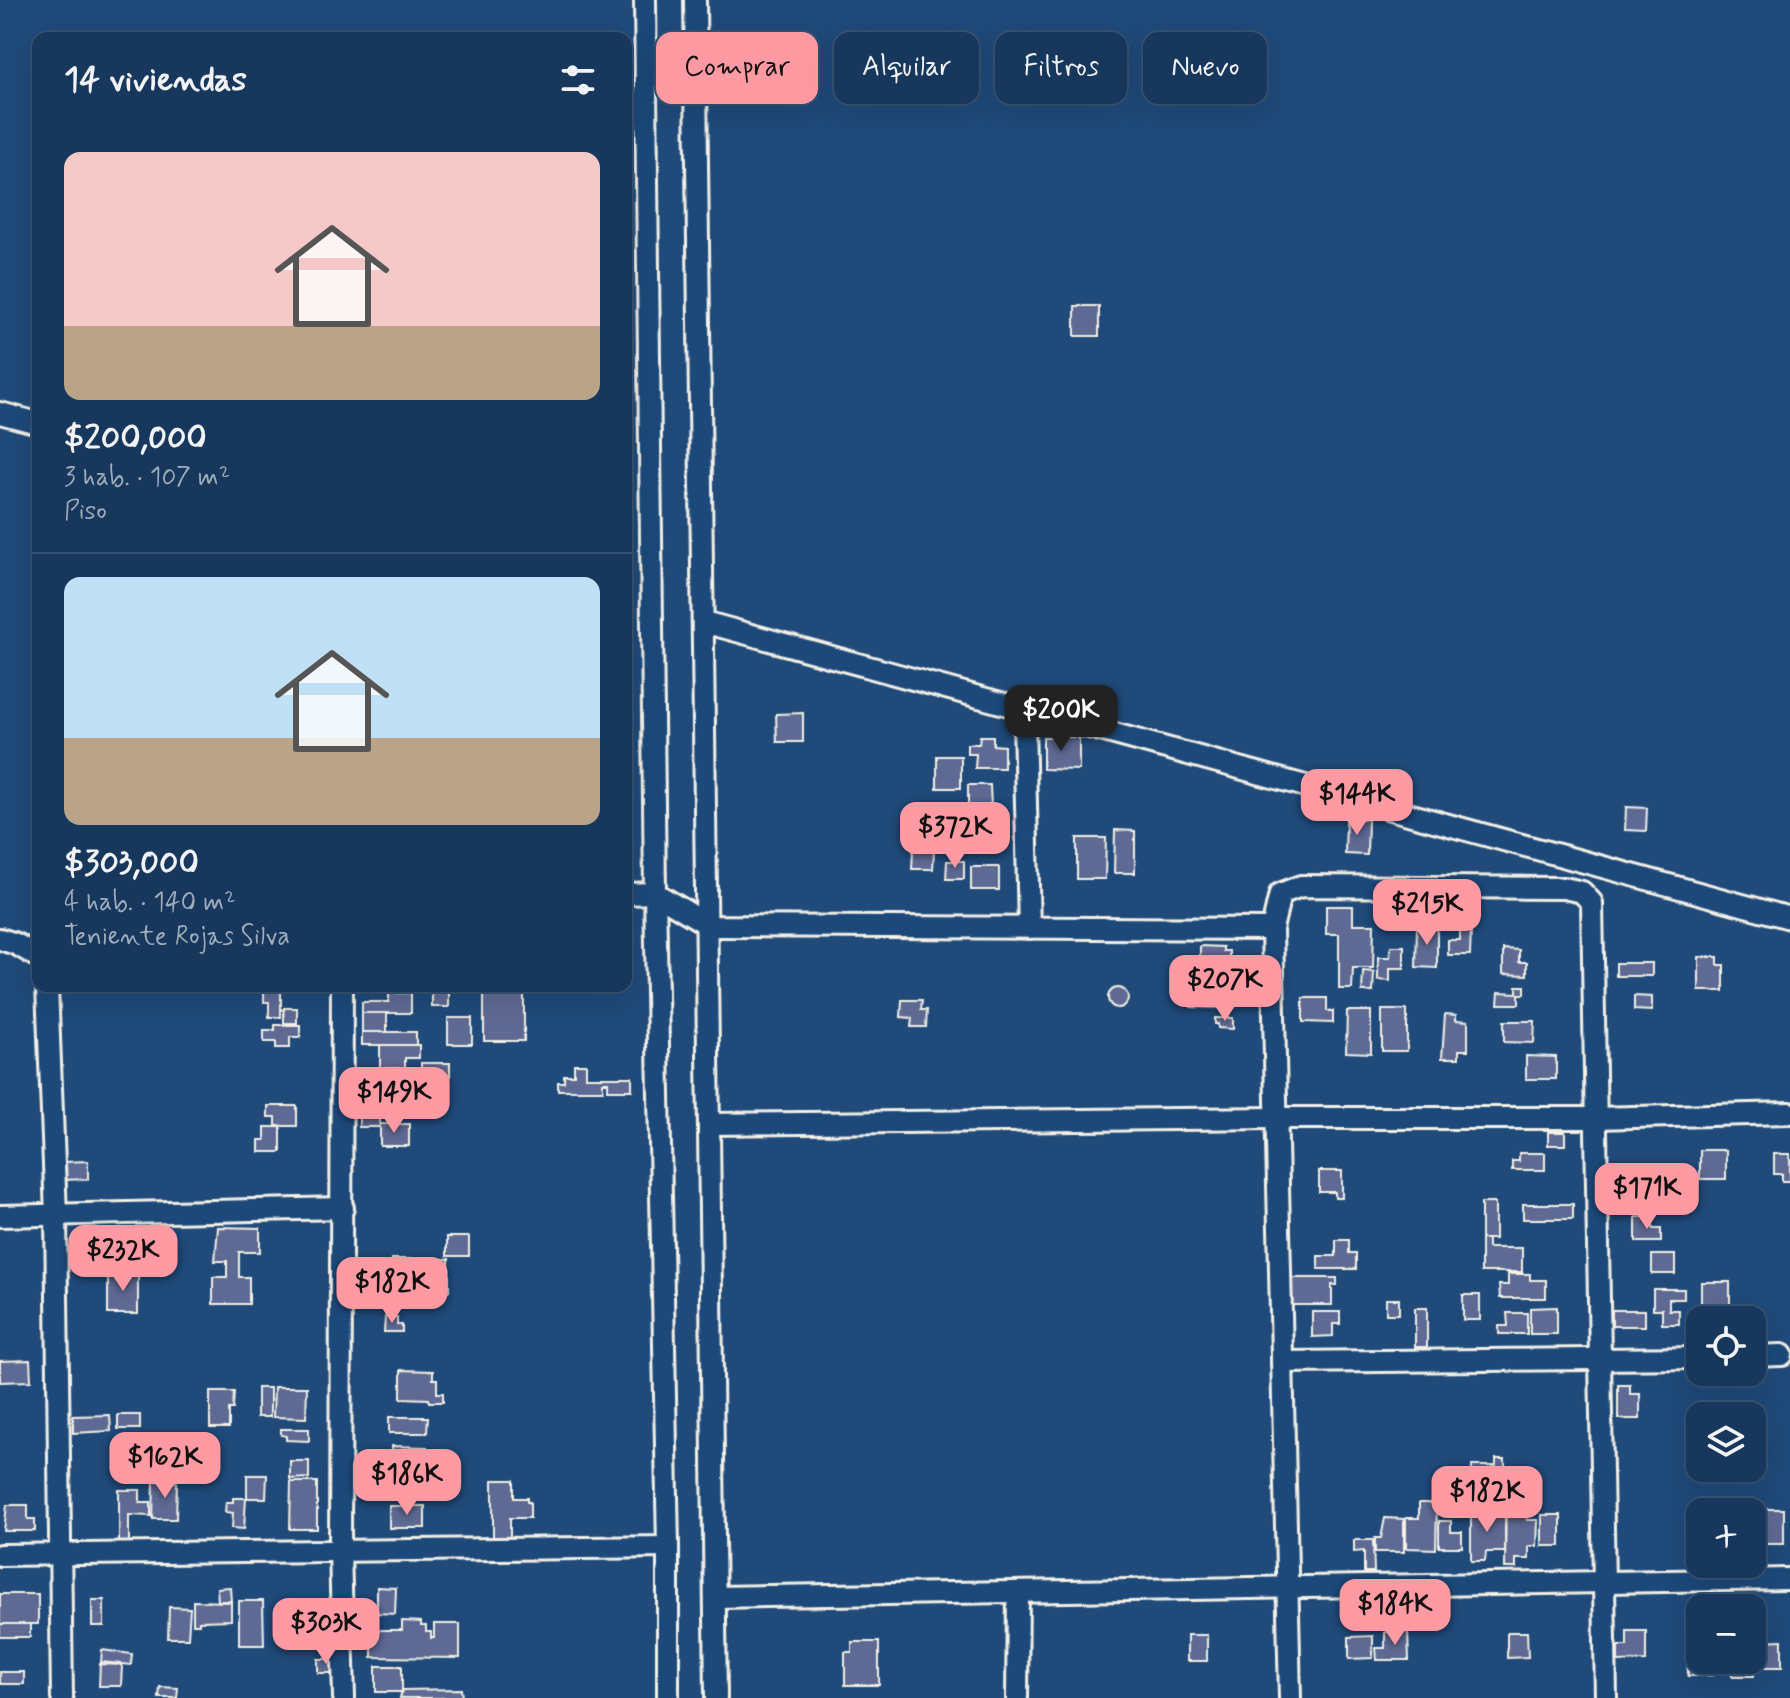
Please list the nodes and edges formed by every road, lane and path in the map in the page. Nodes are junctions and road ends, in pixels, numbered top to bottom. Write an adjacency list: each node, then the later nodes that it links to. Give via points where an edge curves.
1 (645, 0): 7 (street)
2 (695, 0): 10 (street)
3 (0, 413): 4 (street)
4 (32, 421)
5 (711, 624): 9 (street)
6 (1024, 722): 11 (street)
7 (655, 893): 8 (street); 10 (street); 29 (street)
8 (632, 894)
9 (1790, 918)
10 (708, 924): 11 (street); 20 (street)
11 (1029, 928): 12 (street)
12 (1272, 929): 18 (street); 19 (street, via 1280,894 1301,886 1582,892 1592,903)
13 (0, 939): 14 (street)
14 (32, 953)
15 (47, 992): 22 (street)
16 (342, 992): 21 (street)
17 (1790, 1113): 19 (street)
18 (1276, 1118): 19 (street); 20 (street); 28 (street)
19 (1595, 1118): 27 (street)
20 (710, 1124): 37 (street)
21 (343, 1208): 22 (street); 30 (street)
22 (56, 1215): 23 (street); 32 (street)
23 (0, 1216)
24 (1782, 1355): 25 (street)
25 (1766, 1356)
26 (1686, 1358): 27 (street)
27 (1599, 1361): 28 (street); 34 (street)
28 (1282, 1362): 35 (street)
29 (668, 1547): 30 (street); 40 (street)
30 (340, 1550): 32 (street); 39 (street)
31 (0, 1555): 32 (street)
32 (59, 1555): 38 (street)
33 (1790, 1579): 34 (street)
34 (1603, 1582): 35 (street); 44 (street)
35 (1287, 1587): 36 (street); 43 (street)
36 (1018, 1592): 37 (street); 42 (street)
37 (715, 1597): 41 (street)
38 (62, 1698)
39 (344, 1698)
40 (668, 1698)
41 (716, 1698)
42 (1017, 1698)
43 (1290, 1698)
44 (1606, 1698)

